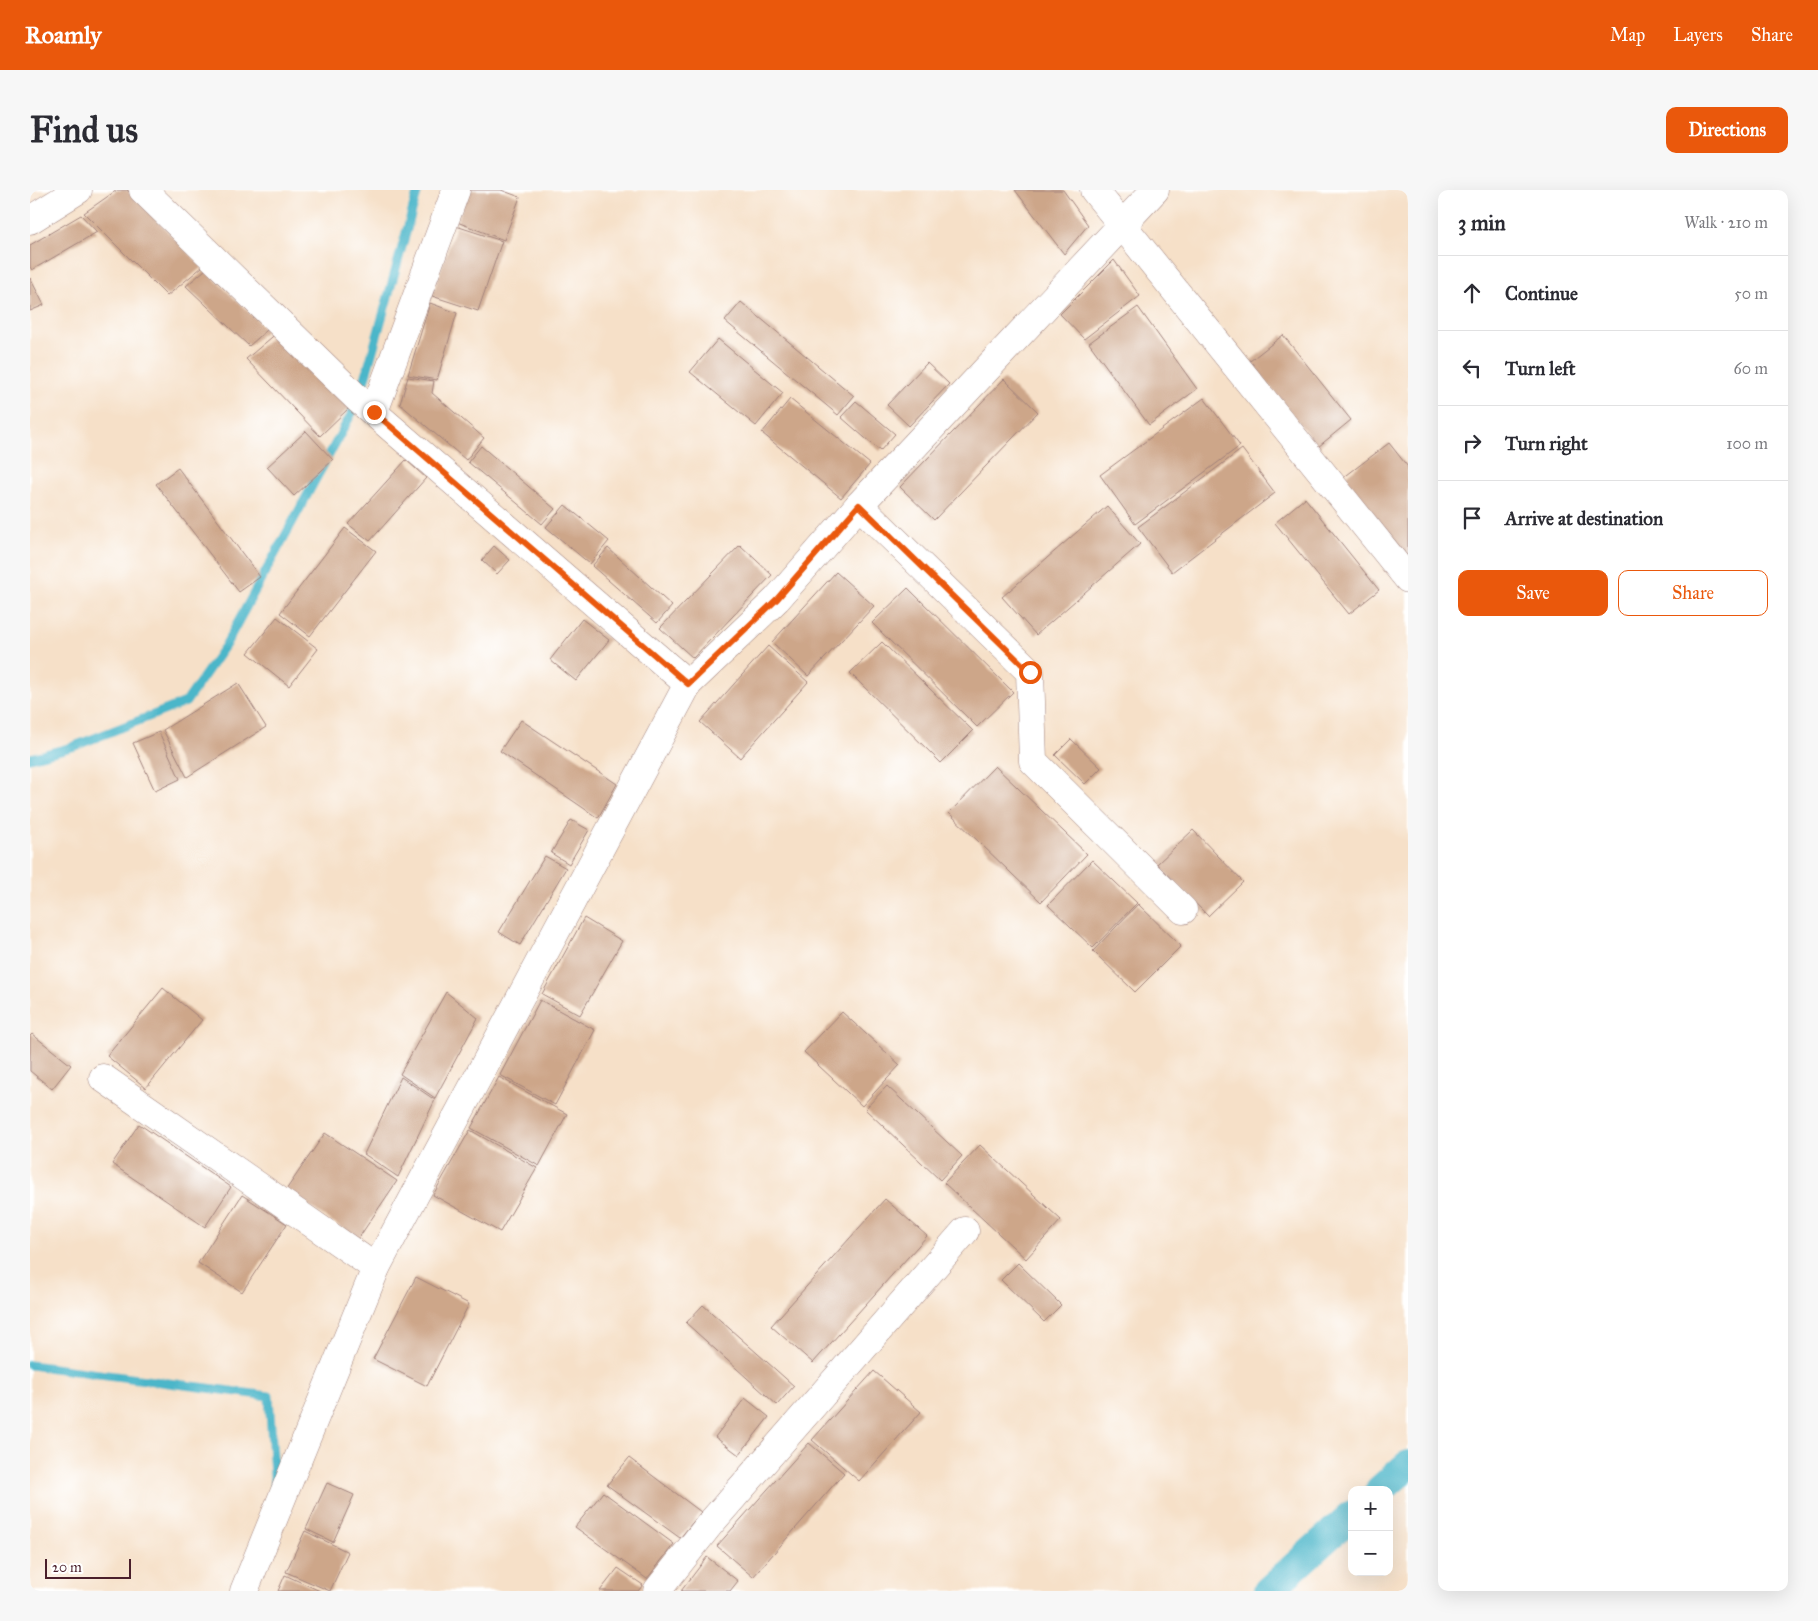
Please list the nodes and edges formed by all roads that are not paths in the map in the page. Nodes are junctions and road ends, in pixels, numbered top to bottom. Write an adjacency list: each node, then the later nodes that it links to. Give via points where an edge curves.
1 (78, 190): 6 (street)
2 (143, 190): 8 (street)
3 (456, 190): 8 (street)
4 (1094, 190): 7 (street)
5 (1155, 190): 7 (street)
6 (30, 220)
7 (1123, 224): 9 (street); 10 (street)
8 (374, 412): 11 (street)
9 (859, 505): 11 (street, via 777,599); 12 (street, via 1030,672 1033,761)
10 (1408, 579)
11 (688, 684): 15 (street)
12 (1184, 910)
13 (102, 1078): 15 (street)
14 (965, 1231): 17 (street, via 709,1524)
15 (376, 1268): 16 (street)
16 (244, 1591)
17 (657, 1591)

